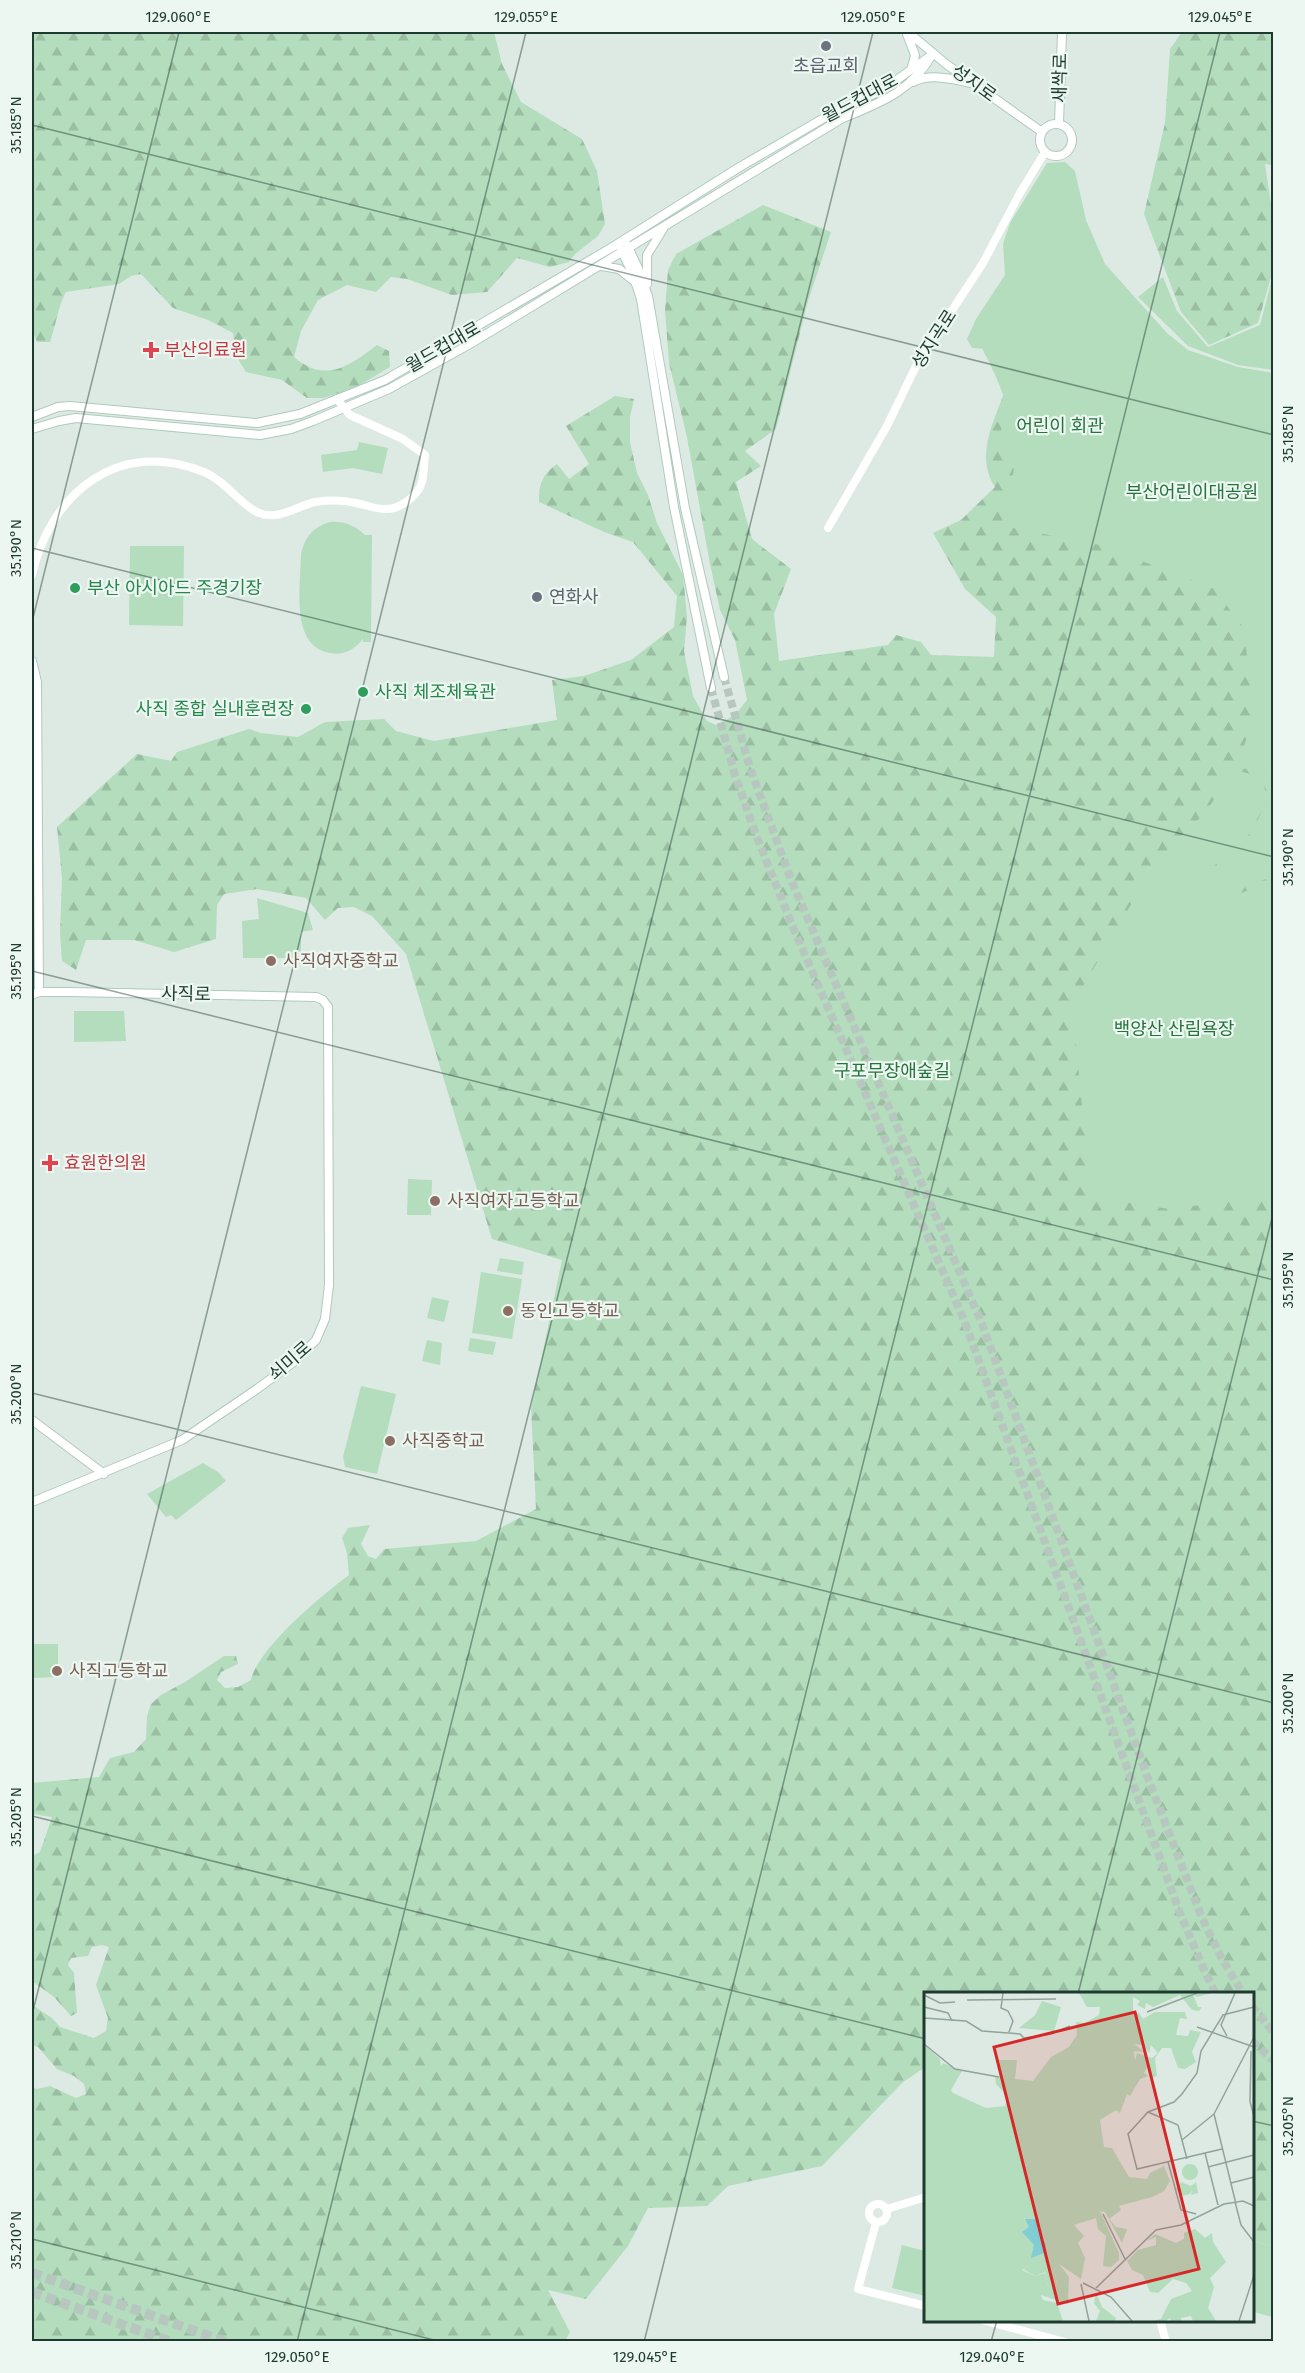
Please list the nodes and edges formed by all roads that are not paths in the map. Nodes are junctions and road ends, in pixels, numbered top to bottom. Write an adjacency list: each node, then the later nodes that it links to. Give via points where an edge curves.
1 (906, 32): 3 (main road, 성지로); 4 (main road, via 915,55)
2 (1062, 32): 7 (main road, 새싹로)
3 (933, 53): 4 (main road, 월드컵대로); 5 (main road, 성지로); 6 (main road, 월드컵대로)
4 (911, 68): 11 (main road, 월드컵대로, via 884,89 836,111 738,168)
5 (973, 83): 6 (main road, via 928,78); 8 (main road, 성지로)
6 (907, 85): 10 (main road, 월드컵대로, via 887,100 841,119)
7 (1059, 124): 8 (main road); 9 (main road, via 1070,132 1071,147 1061,155)
8 (1042, 132): 9 (main road, via 1040,140)
9 (1045, 152): 19 (street, 성지곡로, via 983,263 917,364 883,433)
10 (666, 225): 11 (main road, 월드컵대로); 14 (main road, via 647,255)
11 (623, 246): 12 (main road, 월드컵대로); 13 (main road); 14 (main road); 15 (main road, 월드컵대로, via 385,380)
12 (602, 266): 13 (main road, via 619,269); 16 (main road, 월드컵대로, via 450,356)
13 (636, 284): 23 (main road, via 674,507)
14 (648, 297): 22 (main road, via 685,508)
15 (337, 399): 16 (street); 17 (main road, 월드컵대로, via 287,418 257,423 70,406)
16 (344, 408): 18 (main road, 월드컵대로, via 291,429 260,435 76,418); 20 (street, via 425,455 422,484 404,503 386,509 332,501 266,515 252,509 206,473 177,464 144,462 110,470 67,501 47,529)
17 (32, 417)
18 (32, 429)
19 (828, 528)
20 (32, 575)
21 (32, 661): 24 (main road, via 37,682)
22 (724, 677)
23 (711, 688)
24 (34, 991): 25 (main road, 사직로, via 316,997)
25 (328, 1007): 27 (main road, 쇠미로, via 328,1296 320,1332 308,1350 202,1429)
26 (32, 1420): 27 (main road)
27 (104, 1474): 28 (main road, 쇠미로)
28 (32, 1502)
29 (924, 2198): 30 (street)
30 (887, 2209): 31 (street, via 887,2218); 31 (street, via 880,2204 871,2207 869,2216)
31 (876, 2223): 32 (street, via 858,2289)
32 (924, 2306)
33 (989, 2322): 35 (street)
34 (1161, 2322): 36 (street)
35 (1065, 2342)
36 (1166, 2342)

